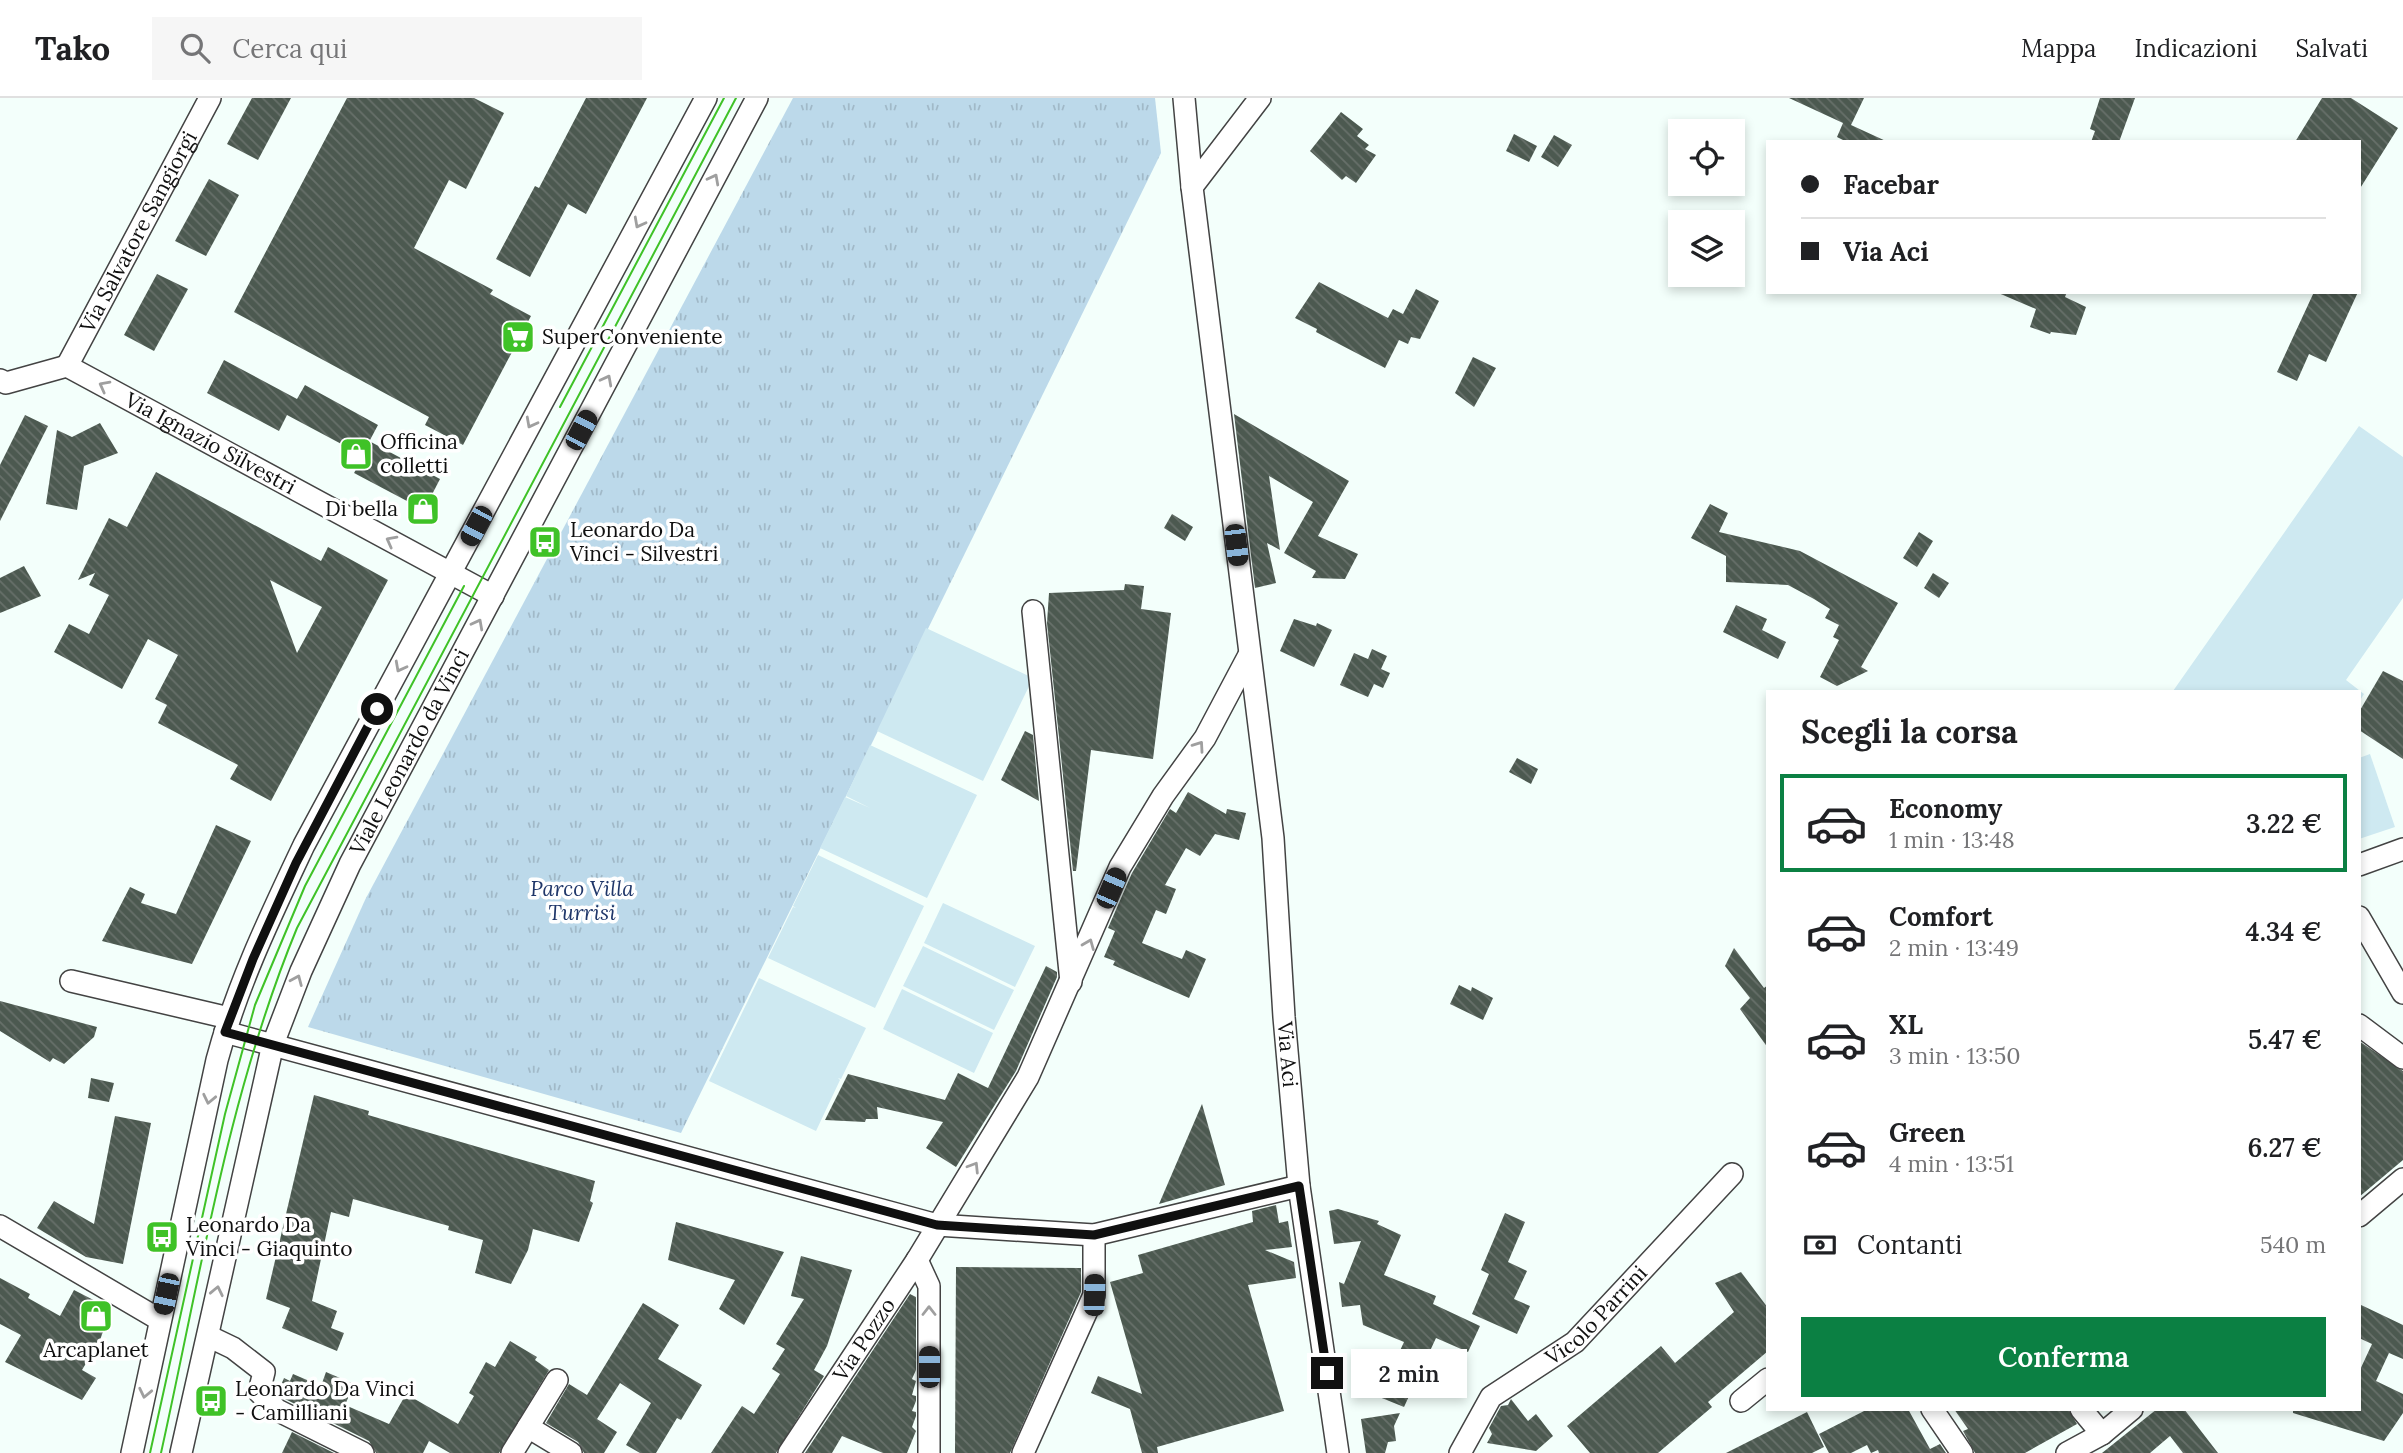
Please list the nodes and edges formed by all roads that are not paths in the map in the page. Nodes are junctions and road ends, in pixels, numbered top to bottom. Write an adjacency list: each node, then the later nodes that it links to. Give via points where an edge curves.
1 (210, 98): 7 (street, Via Salvatore Sangiorgi)
2 (706, 98): 9 (street, one-way to 9)
3 (757, 98): 10 (street, Viale Leonardo da Vinci, one-way to 3)
4 (1184, 98): 6 (street, Via Aci)
5 (1260, 98): 6 (street)
6 (1192, 187): 12 (street, Via Aci)
7 (67, 366): 8 (street); 9 (street, Via Ignazio Silvestri, one-way to 7)
8 (2, 385)
9 (451, 573): 10 (street, Via Ignazio Silvestri); 19 (street, one-way to 19, via 304,845)
10 (493, 596): 21 (street, Viale Leonardo da Vinci, one-way to 10, via 350,864)
11 (1033, 611): 17 (street)
12 (1249, 655): 17 (street, Via Pozzo, one-way to 12, via 1138,834 1205,738); 25 (street, Via Aci, via 1273,838)
13 (2403, 849): 14 (street)
14 (2361, 864)
15 (2361, 920): 18 (street)
16 (71, 981): 19 (street)
17 (1071, 982): 27 (street, Via Pozzo, one-way to 17, via 1028,1077)
18 (2403, 993)
19 (227, 1025): 21 (street); 31 (street, one-way to 31)
20 (2361, 1026): 22 (street)
21 (273, 1044): 27 (street); 32 (street, Viale Leonardo da Vinci, one-way to 21)
22 (2401, 1054)
23 (1732, 1174): 50 (street, Vicolo Parrini, via 1575,1342 1491,1396)
24 (2403, 1179): 26 (street)
25 (1299, 1186): 29 (street); 49 (street, Via Aci)
26 (2361, 1214)
27 (937, 1225): 29 (street); 30 (street, Via Pozzo)
28 (0, 1226): 31 (street)
29 (1094, 1235): 48 (street, via 1094,1295)
30 (917, 1261): 46 (street, Via Pozzo); 47 (street, one-way to 30, via 929,1286)
31 (160, 1321): 41 (street, one-way to 41)
32 (208, 1336): 42 (street, Viale Leonardo da Vinci); 43 (street, via 264,1372 259,1392 277,1409)
33 (558, 1380): 39 (street)
34 (1766, 1381): 35 (street)
35 (1741, 1401)
36 (1933, 1411): 51 (street)
37 (2083, 1411): 40 (street)
38 (2130, 1411): 40 (street)
39 (528, 1427): 44 (street); 45 (street)
40 (2102, 1434): 52 (street)
41 (132, 1453)
42 (181, 1453)
43 (363, 1453)
44 (512, 1453)
45 (571, 1453)
46 (789, 1453)
47 (929, 1453)
48 (1023, 1453)
49 (1338, 1453)
50 (1460, 1453)
51 (1962, 1453)
52 (2067, 1453)

